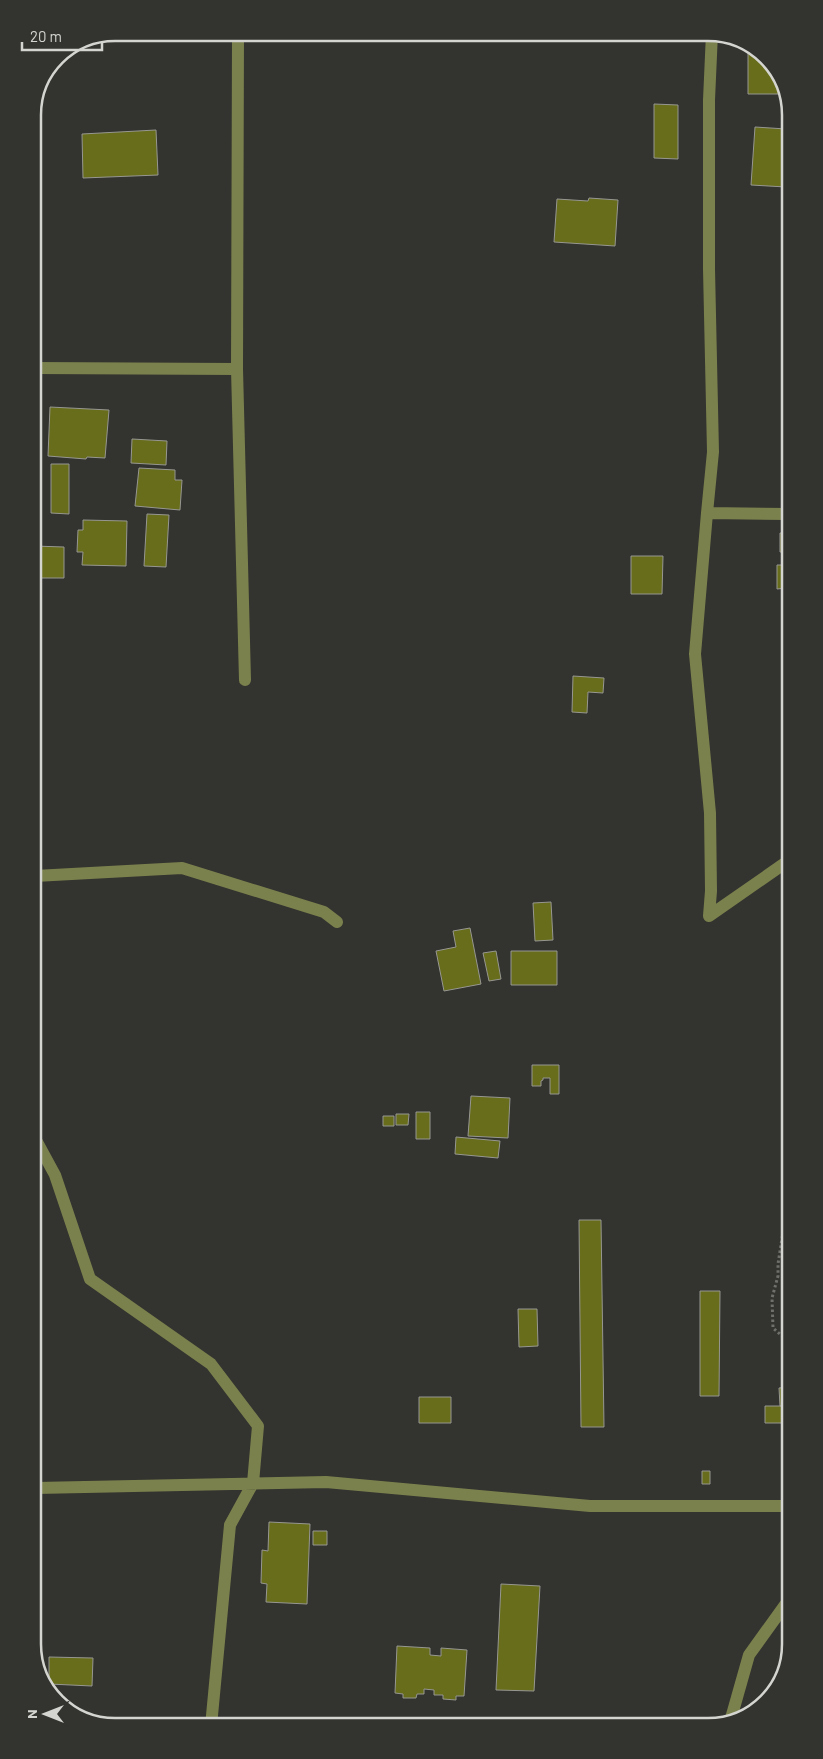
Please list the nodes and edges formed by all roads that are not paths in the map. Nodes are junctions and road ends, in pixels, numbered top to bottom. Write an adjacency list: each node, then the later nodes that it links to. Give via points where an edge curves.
1 (238, 41): 4 (street)
2 (712, 41): 5 (street, via 708,100 713,452)
3 (41, 368): 4 (street)
4 (238, 369): 7 (street)
5 (707, 513): 6 (street); 8 (street, via 695,654 710,813 709,916)
6 (782, 514)
7 (246, 680)
8 (782, 865)
9 (41, 876): 10 (street, via 182,868 324,912)
10 (337, 922)
11 (41, 1149): 12 (street, via 55,1175 90,1279 211,1364 258,1426)
12 (254, 1483): 13 (street); 14 (street, via 326,1482 590,1506); 17 (street, via 230,1525)
13 (41, 1488)
14 (782, 1506)
15 (782, 1609): 16 (street, via 749,1655)
16 (732, 1714)
17 (212, 1718)

